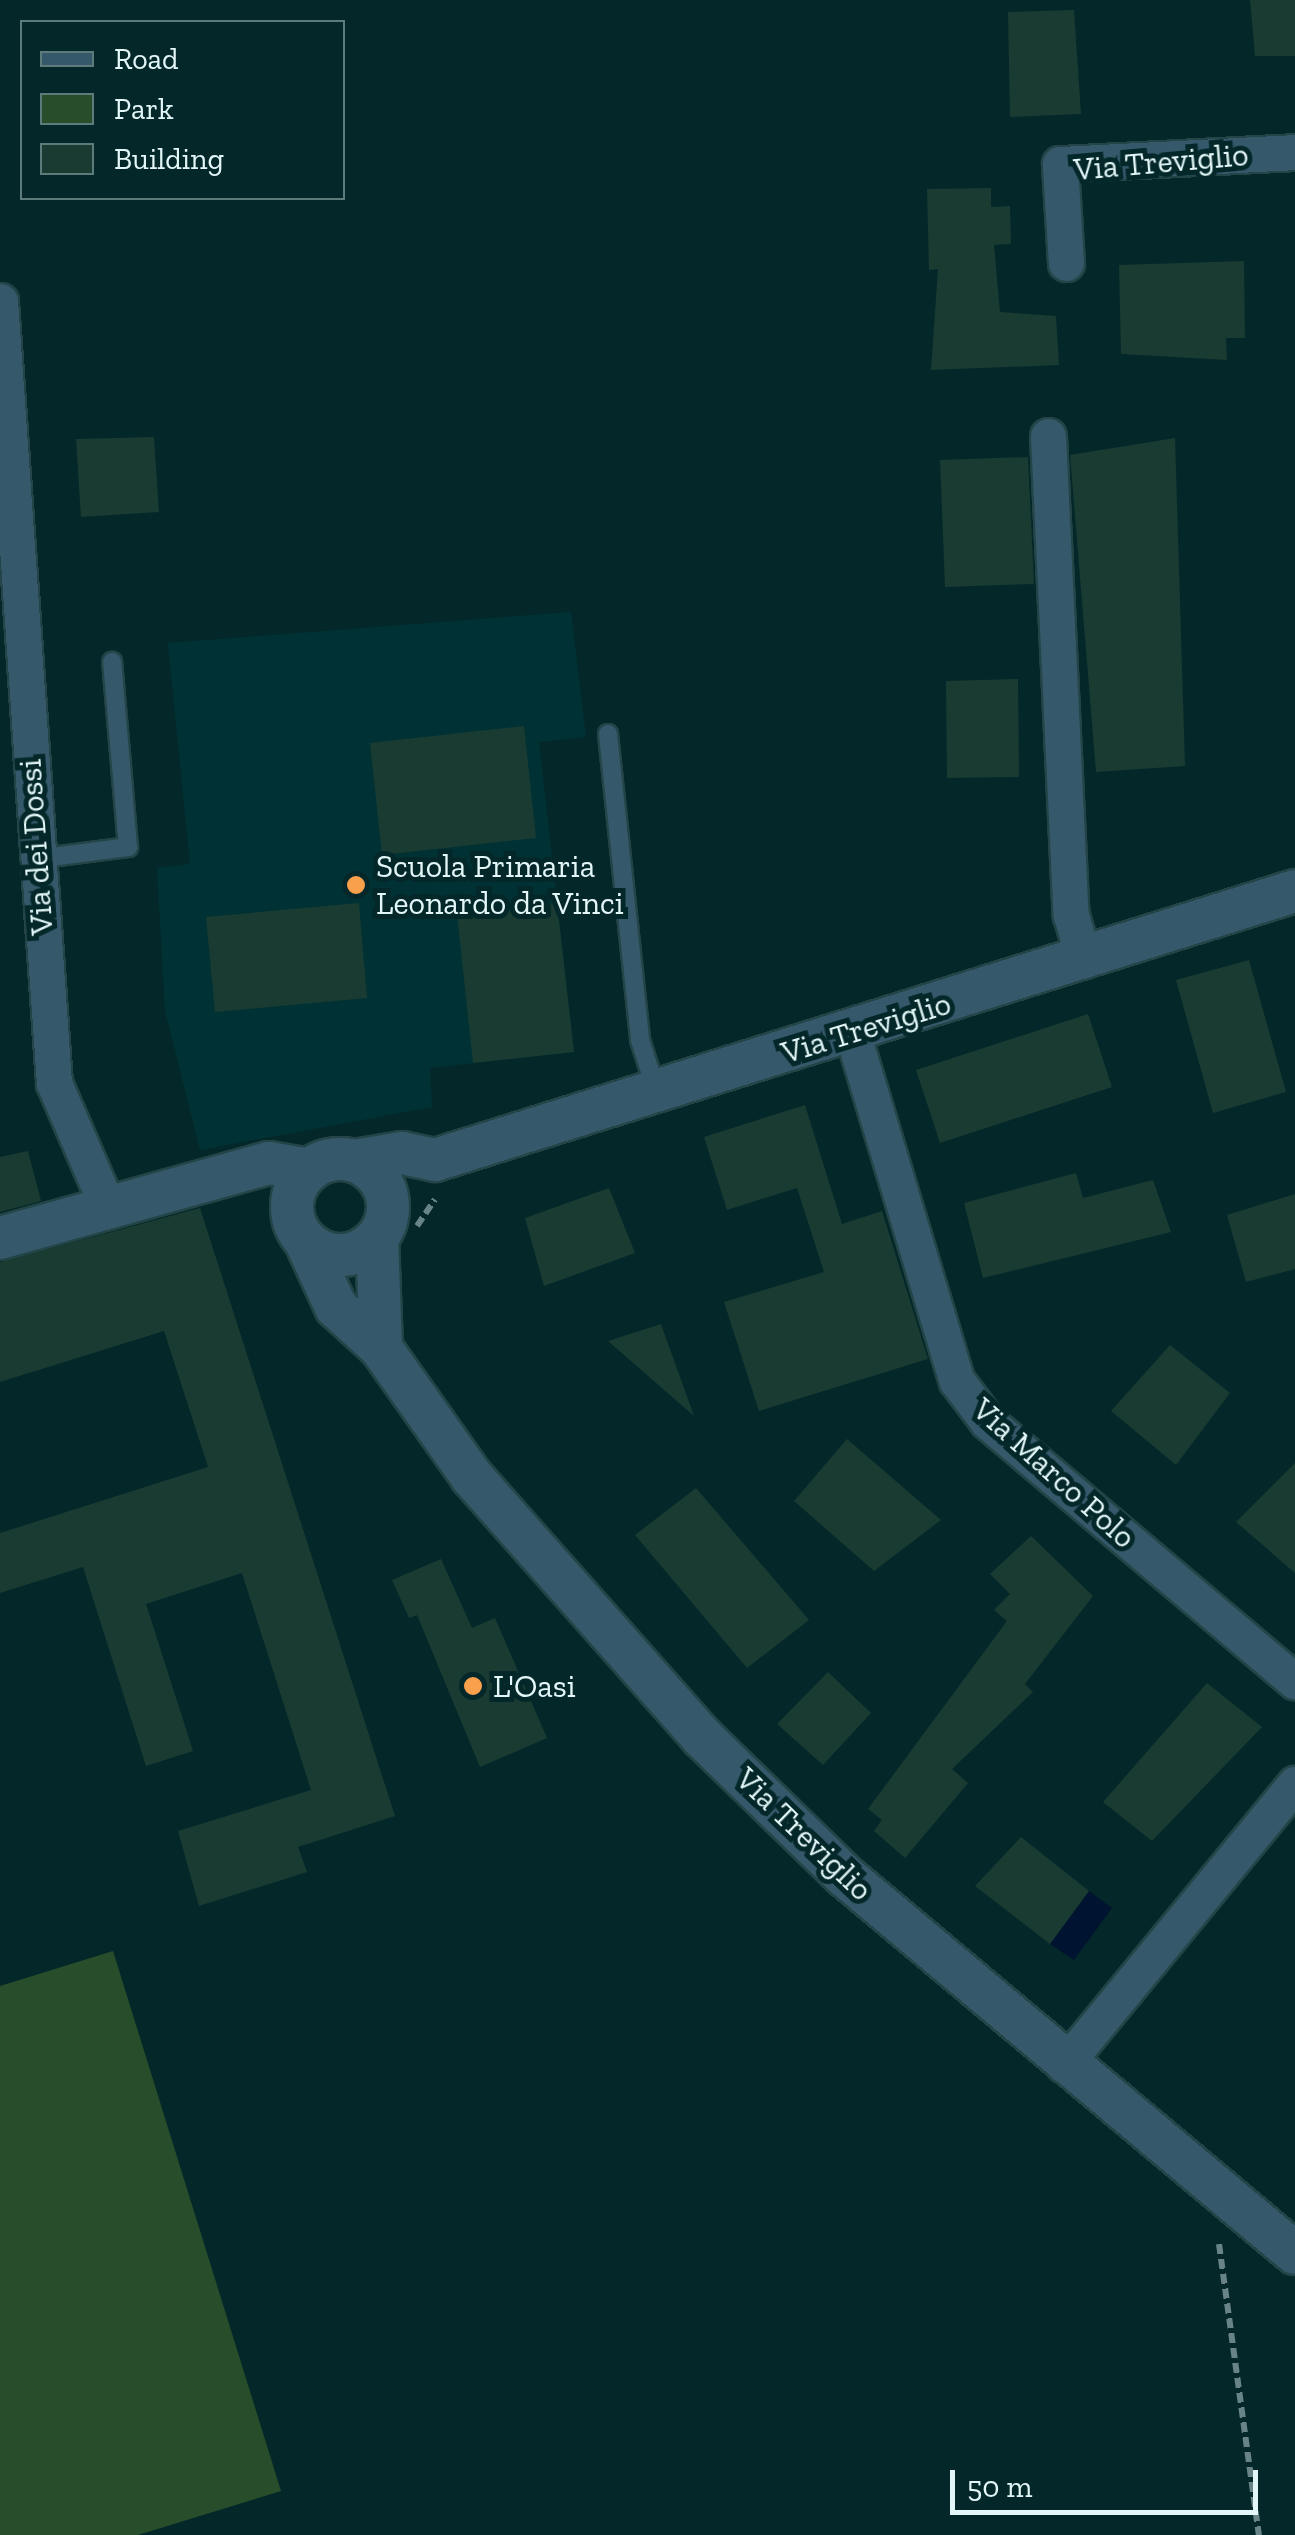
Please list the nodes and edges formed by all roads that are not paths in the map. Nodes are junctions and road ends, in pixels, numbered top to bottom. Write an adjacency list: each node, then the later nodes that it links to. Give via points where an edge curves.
1 (1295, 152): 2 (street, Via Treviglio, via 1060,164)
2 (1066, 264)
3 (0, 300): 7 (street, Via dei Dossi)
4 (1048, 436): 9 (street, via 1070,916)
5 (112, 662): 7 (lane, via 128,847)
6 (608, 734): 11 (lane, via 640,1040)
7 (36, 860): 16 (street, Via dei Dossi, via 54,1082)
8 (1295, 892): 9 (street, Via Treviglio)
9 (1084, 960): 10 (street, Via Treviglio)
10 (852, 1032): 11 (street, Via Treviglio); 21 (street, Via Marco Polo, via 958,1381 988,1422)
11 (657, 1094): 12 (street, Via Treviglio)
12 (435, 1160): 13 (street, Via Treviglio, via 402,1153); 18 (street)
13 (354, 1161): 14 (street); 18 (street, via 386,1194)
14 (309, 1170): 15 (street, via 269,1163); 17 (street)
15 (204, 1177): 16 (street); 17 (street)
16 (106, 1203): 19 (street)
17 (298, 1227): 18 (street, via 333,1255); 20 (street, Via Treviglio, via 336,1307)
18 (381, 1231): 20 (street)
19 (0, 1238)
20 (381, 1348): 23 (street, Via Treviglio, via 472,1477 702,1736 845,1876)
21 (1295, 1681)
22 (1295, 1784): 23 (street)
23 (1064, 2065): 24 (street, Via Treviglio)
24 (1295, 2253)

